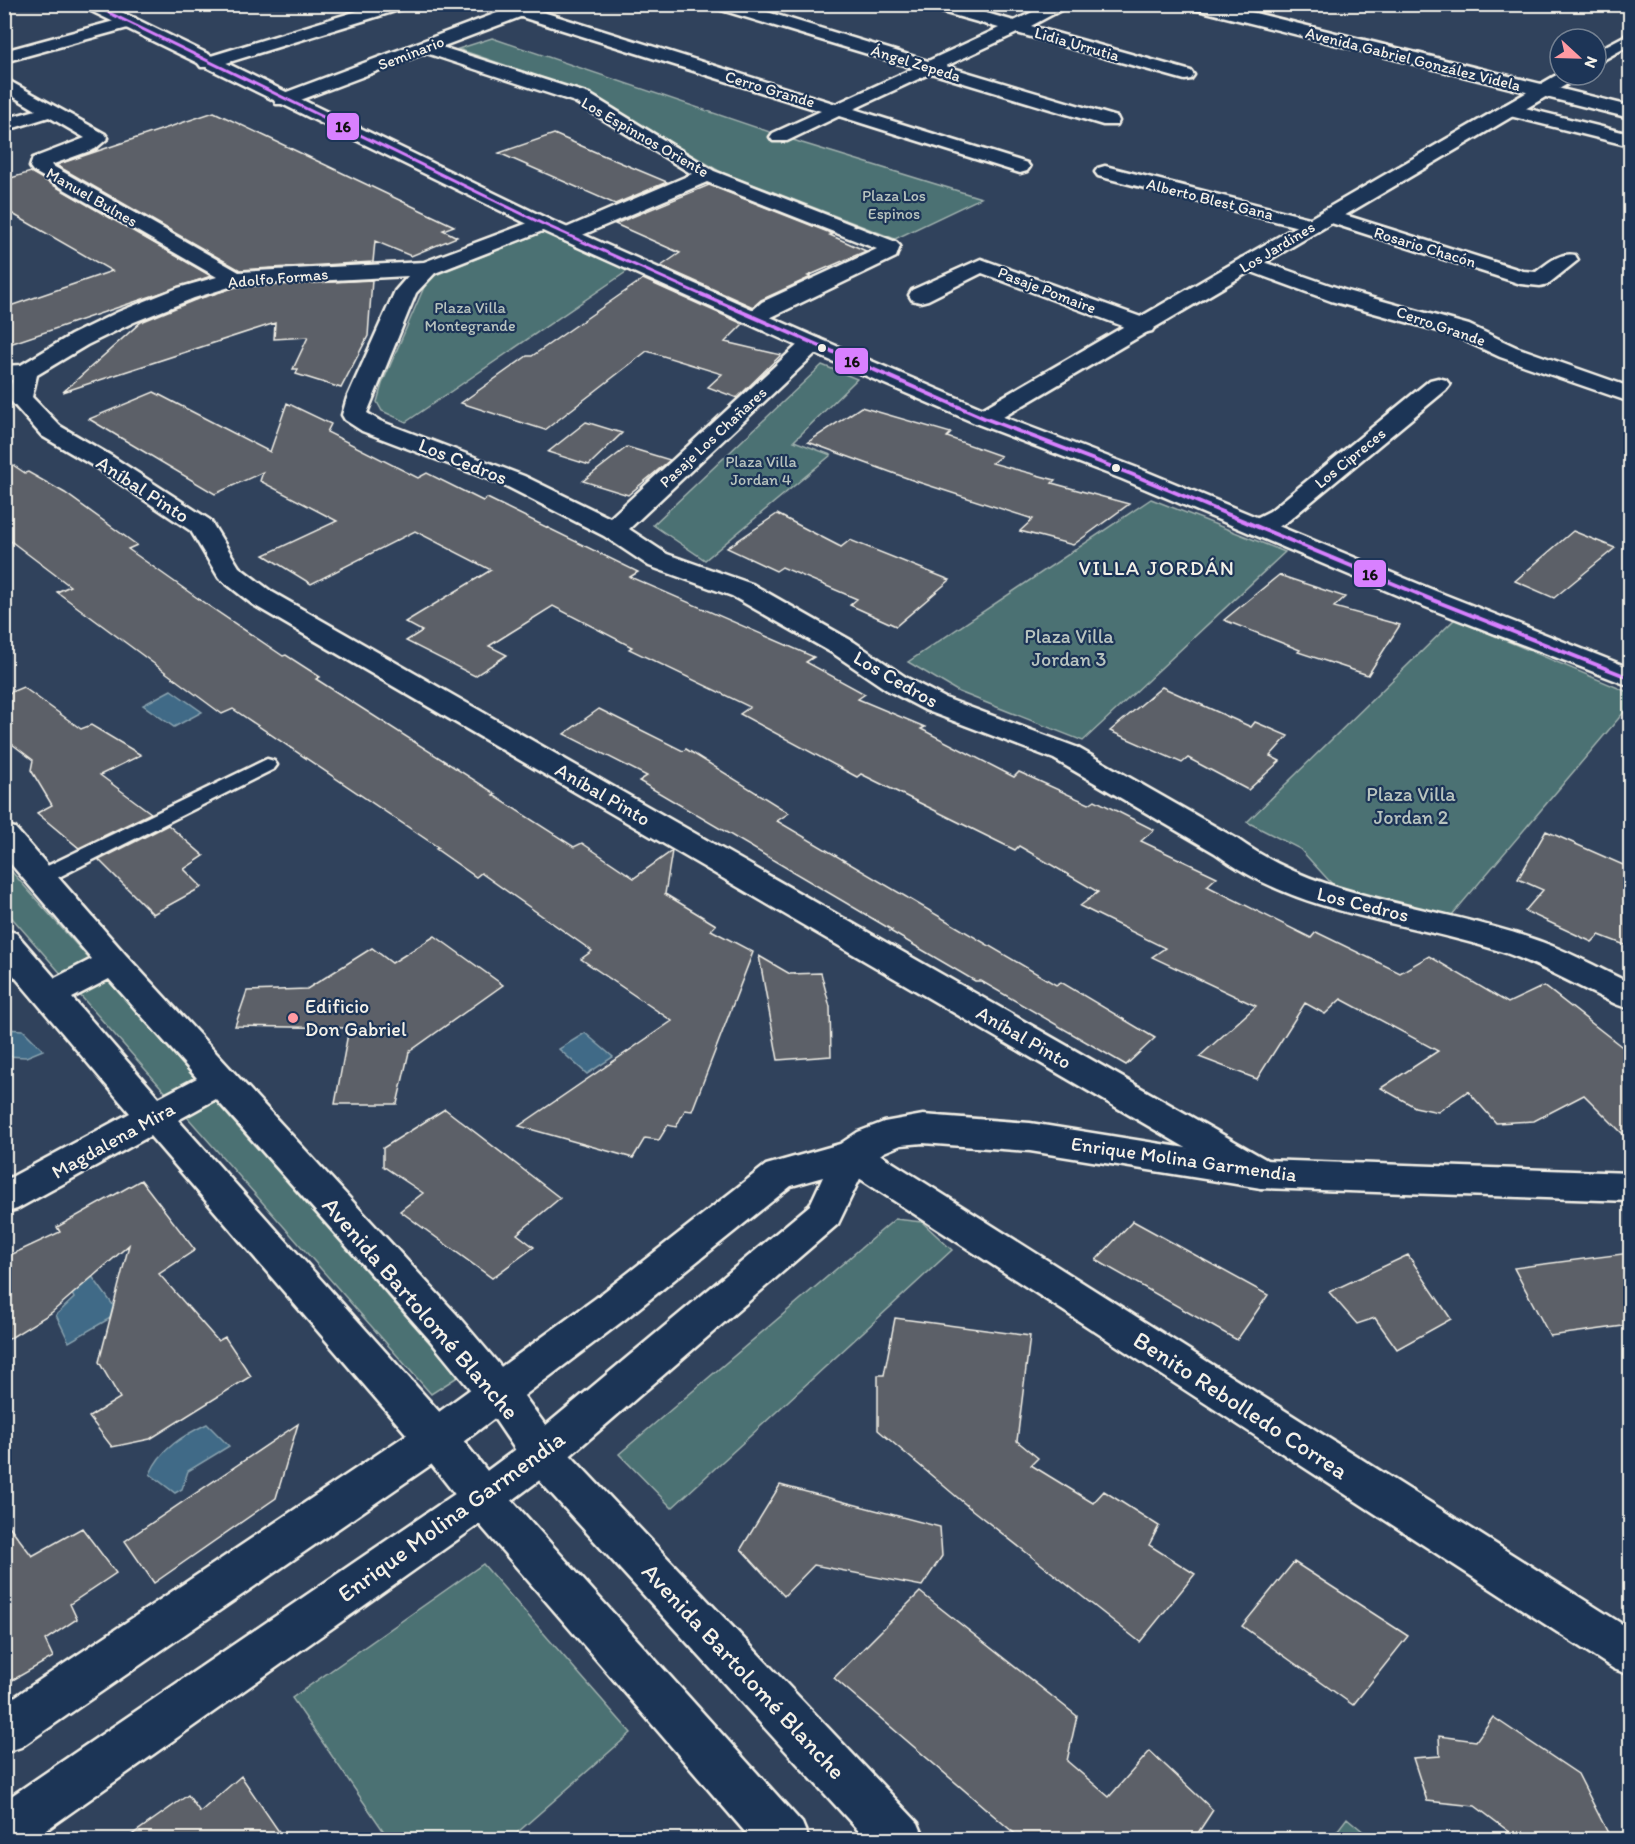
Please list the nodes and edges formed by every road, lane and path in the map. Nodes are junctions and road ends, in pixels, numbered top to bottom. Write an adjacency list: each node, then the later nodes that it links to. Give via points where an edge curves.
1 (91, 4): 10 (street)
2 (399, 4): 9 (street)
3 (721, 4): 17 (street, Ángel Zepeda)
4 (934, 4): 11 (street, Lidia Urrutia)
5 (1065, 4): 11 (street)
6 (1196, 4): 21 (street, Avenida Gabriel González Videla)
7 (329, 8): 9 (street)
8 (529, 8): 13 (street, Seminario); 25 (street, Cerro Grande)
9 (354, 19): 16 (street)
10 (129, 22): 15 (street); 16 (street)
11 (1017, 27): 17 (street); 18 (street, Lidia Urrutia)
12 (1630, 38): 14 (street)
13 (426, 46): 22 (street, Seminario); 33 (street, Los Espinnos Oriente, via 582,98)
14 (1608, 52)
15 (4, 57)
16 (207, 63): 22 (street)
17 (932, 68): 25 (street); 27 (street, Ángel Zepeda)
18 (1185, 75)
19 (4, 83): 24 (street, Manuel Bulnes)
20 (1550, 87): 21 (street, Los Jardines)
21 (1544, 91): 23 (street, Los Jardines); 26 (street, Avenida Gabriel González Videla)
22 (283, 100): 35 (street)
23 (1509, 110): 30 (street, Avenida Gabriel González Videla); 34 (street, Los Jardines)
24 (51, 111): 28 (street); 40 (street, Manuel Bulnes, via 98,138 40,162 40,167)
25 (840, 111): 29 (street); 31 (street, Cerro Grande)
26 (1630, 112)
27 (1110, 121)
28 (4, 124)
29 (780, 137)
30 (1630, 140)
31 (1020, 167)
32 (1106, 172): 34 (street, Alberto Blest Gana)
33 (707, 175): 36 (street); 42 (street, Los Espinnos Oriente, via 889,246 888,252 770,307)
34 (1322, 221): 37 (street, Rosario Chacón, via 1518,284 1540,279); 38 (street, Los Jardines)
35 (543, 224): 36 (street); 39 (street, Adolfo Formas)
36 (566, 235): 42 (street)
37 (1567, 260)
38 (1250, 263): 43 (street, Los Jardines); 47 (street, Cerro Grande, via 1339,296 1461,330 1508,352)
39 (426, 268): 40 (street, Adolfo Formas); 50 (street, Los Cedros, via 406,291 354,415 370,426 515,481)
40 (235, 279): 45 (street, Adolfo Formas, via 126,316)
41 (920, 295): 43 (street, Pasaje Pomaire, via 981,265)
42 (755, 318): 44 (street)
43 (1144, 326): 48 (street, Los Jardines)
44 (812, 344): 48 (street); 50 (street, Pasaje Los Chañares)
45 (15, 372): 62 (street, Aníbal Pinto, via 20,398 51,431 201,526 229,572 262,597)
46 (1438, 386): 49 (street, Los Cipreces, via 1280,516)
47 (1630, 395)
48 (984, 418): 49 (street)
49 (1259, 527): 51 (street)
50 (613, 530): 58 (street, Los Cedros, via 658,560 742,590 935,704 1065,753 1249,863 1299,886 1319,895 1520,946)
51 (1630, 678)
52 (267, 765): 54 (lane)
53 (4, 835): 54 (street, Avenida Bartolomé Blanche)
54 (42, 877): 56 (street, Avenida Bartolomé Blanche)
55 (4, 941): 57 (street)
56 (113, 962): 57 (street); 59 (street, Avenida Bartolomé Blanche)
57 (51, 995): 60 (street)
58 (1630, 997)
59 (222, 1080): 60 (street, Magdalena Mira); 65 (street, Avenida Bartolomé Blanche)
60 (155, 1118): 64 (street, Magdalena Mira); 66 (street)
61 (852, 1155): 62 (street, Enrique Molina Garmendia, via 897,1132 923,1129 1030,1137); 65 (street, Enrique Molina Garmendia, via 779,1175); 67 (street, Enrique Molina Garmendia, via 825,1214); 69 (street, Benito Rebolledo Correa)
62 (1261, 1174): 63 (street, Enrique Molina Garmendia)
63 (1630, 1187)
64 (4, 1199)
65 (498, 1393): 66 (street, Enrique Molina Garmendia); 67 (street, Avenida Bartolomé Blanche)
66 (436, 1438): 68 (street); 70 (street, Enrique Molina Garmendia)
67 (542, 1454): 68 (street, Enrique Molina Garmendia); 73 (street, Avenida Bartolomé Blanche)
68 (483, 1498): 71 (street, Enrique Molina Garmendia); 72 (street)
69 (1630, 1654)
70 (4, 1731)
71 (4, 1830)
72 (785, 1839)
73 (901, 1839)

